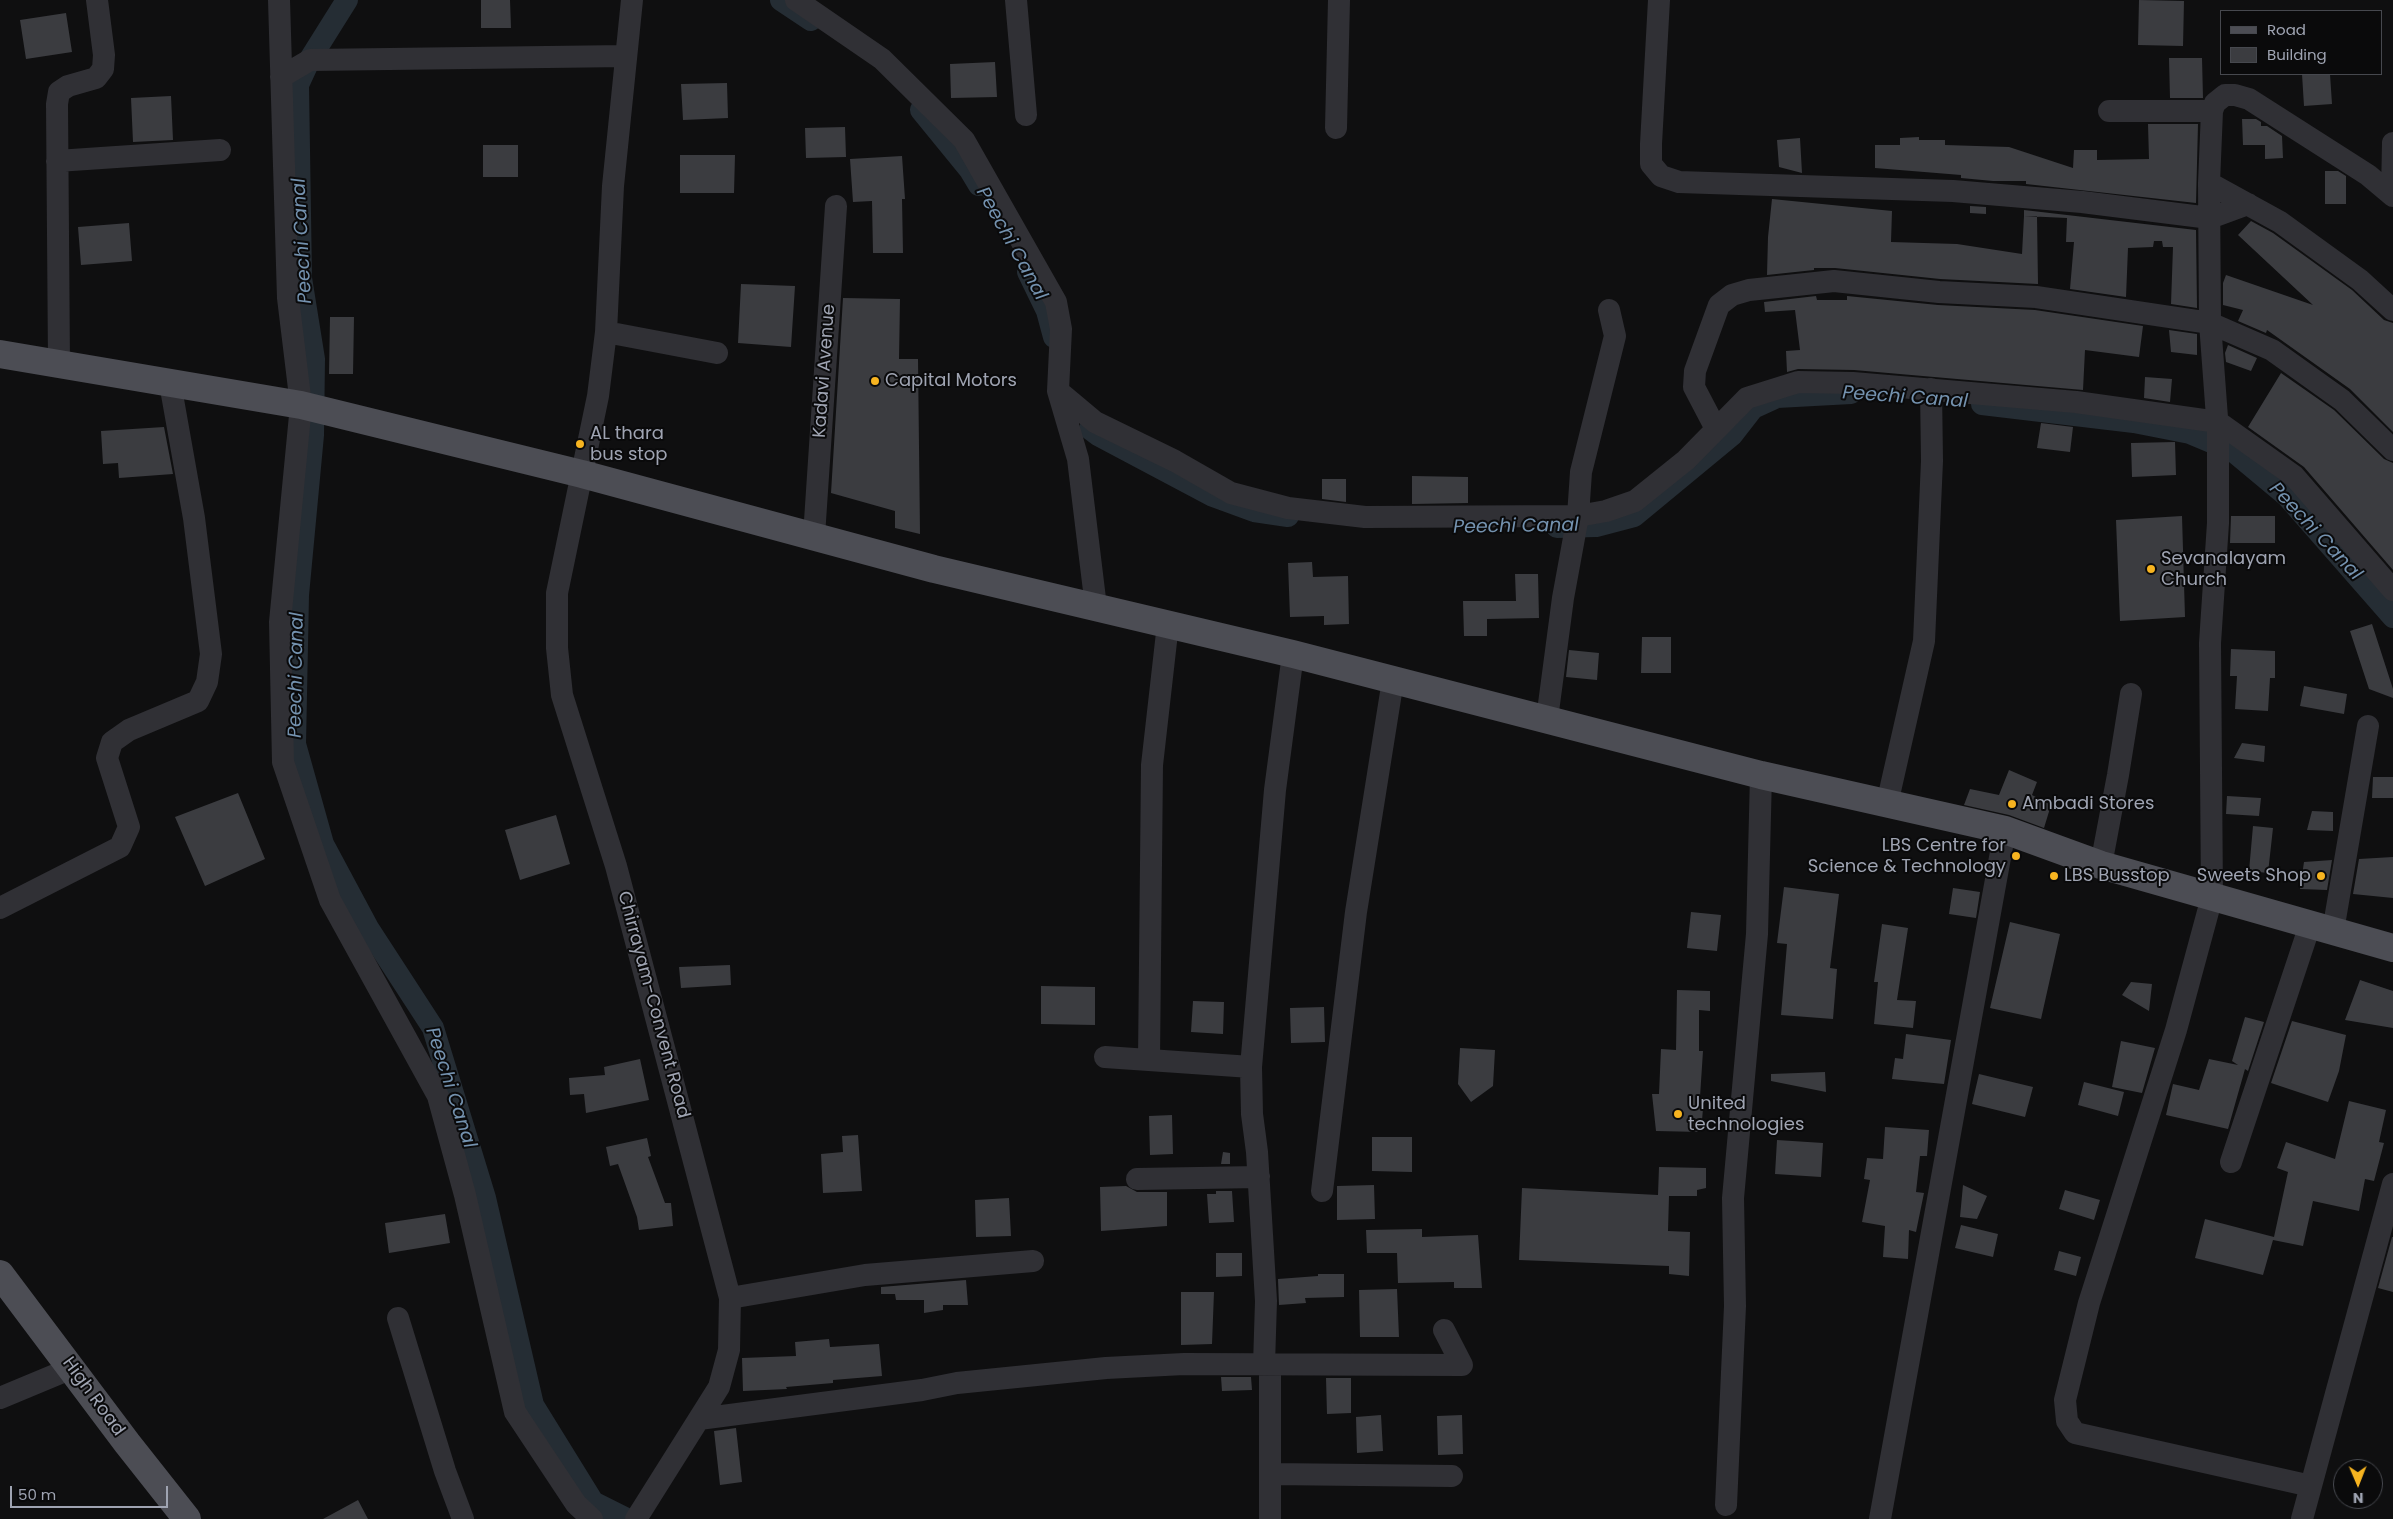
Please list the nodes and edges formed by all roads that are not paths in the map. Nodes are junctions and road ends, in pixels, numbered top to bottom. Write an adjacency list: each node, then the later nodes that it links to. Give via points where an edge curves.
1 (97, 0): 16 (street, via 103,69 96,78 59,92)
2 (279, 0): 9 (street)
3 (632, 0): 8 (street, Chirrayam-Convent Road)
4 (796, 0): 31 (street, via 882,59 964,140 1056,302 1061,329)
5 (1016, 0): 12 (street)
6 (1339, 0): 13 (street)
7 (1659, 0): 21 (street, via 1651,164 1660,176 1679,182 1953,191 2082,202)
8 (626, 56): 9 (street, via 310,60); 25 (street, Chirrayam-Convent Road, via 613,186)
9 (281, 77): 32 (street, via 288,298)
10 (2109, 111): 11 (street)
11 (2212, 111): 17 (street); 18 (street, via 2224,95 2235,94 2249,99 2368,175)
12 (1026, 115)
13 (1336, 128)
14 (2393, 143): 18 (street)
15 (220, 150): 16 (street)
16 (57, 161): 28 (street)
17 (2209, 183): 19 (street); 21 (street)
18 (2392, 195)
19 (2248, 204): 21 (street); 23 (street, via 2280,222 2352,274)
20 (836, 206): 38 (street, Kadavi Avenue)
21 (2210, 218): 24 (street)
22 (1608, 310): 37 (street, via 1615,336 1581,472)
23 (2393, 310)
24 (2210, 323): 33 (street); 34 (street, via 2036,297 1938,292 1834,281 1749,290 1732,295 1720,305 1694,371 1694,387); 35 (street, via 2272,350 2342,400)
25 (606, 332): 26 (street); 36 (street, Chirrayam-Convent Road, via 598,396)
26 (717, 353)
27 (0, 354): 28 (main road)
28 (59, 364): 29 (main road)
29 (170, 383): 32 (main road); 52 (street, via 194,518 211,654 207,682 198,701 129,730 112,742 107,758 129,827 120,847)
30 (1931, 389): 33 (street, via 2076,402); 34 (street, via 1853,382 1798,382 1746,398); 48 (street, via 1932,461 1924,642)
31 (1058, 390): 37 (street, via 1095,422 1175,461 1230,494 1288,508 1365,517); 40 (street, via 1078,459)
32 (312, 407): 36 (main road); 79 (street, via 280,622 283,762 330,900 438,1096 516,1412 576,1504)
33 (2218, 427): 39 (street, via 2294,476); 51 (street, via 2218,523 2210,643)
34 (1716, 429): 37 (street, via 1686,460 1634,501)
35 (2393, 450)
36 (582, 474): 38 (main road); 65 (street, Chirrayam-Convent Road, via 557,593 557,648 562,695 616,866)
37 (1578, 516): 45 (street)
38 (814, 536): 40 (main road, via 934,569)
39 (2393, 590)
40 (1096, 607): 41 (main road)
41 (1168, 624): 42 (main road); 56 (street, via 1152,765)
42 (1294, 654): 43 (main road); 57 (street, via 1274,790)
43 (1393, 680): 45 (main road); 62 (street, via 1356,912)
44 (2130, 694): 50 (street)
45 (1547, 719): 47 (main road)
46 (2368, 726): 53 (street)
47 (1761, 775): 48 (main road); 75 (street, via 1757,934 1733,1198 1735,1306)
48 (1887, 804): 49 (main road)
49 (2005, 830): 50 (main road); 81 (street)
50 (2101, 865): 51 (main road)
51 (2212, 897): 53 (main road); 74 (street, via 2176,1030 2089,1303 2066,1400 2066,1421 2075,1433)
52 (0, 908)
53 (2321, 928): 54 (main road); 58 (street)
54 (2393, 948)
55 (1105, 1057): 56 (street)
56 (1149, 1060): 57 (street)
57 (1251, 1066): 59 (street)
58 (2232, 1162)
59 (1259, 1177): 60 (street); 68 (street)
60 (1137, 1179)
61 (2393, 1184): 74 (street)
62 (1322, 1191)
63 (1033, 1261): 65 (street, via 865,1275)
64 (0, 1274): 69 (main road, High Road)
65 (730, 1298): 71 (street, Chirrayam-Convent Road, via 729,1350 718,1387)
66 (398, 1318): 78 (street)
67 (1444, 1330): 68 (street, via 1462,1365)
68 (1267, 1365): 71 (street, via 1184,1364 1106,1368 957,1383); 72 (street)
69 (72, 1368): 70 (street); 77 (main road, High Road)
70 (0, 1398)
71 (700, 1419): 76 (street, Chirrayam-Convent Road)
72 (1271, 1474): 73 (street); 80 (street)
73 (1452, 1476)
74 (2311, 1486): 82 (street)
75 (1726, 1505)
76 (642, 1517)
77 (187, 1519)
78 (463, 1519)
79 (592, 1519)
80 (1270, 1519)
81 (1880, 1519)
82 (2302, 1519)

